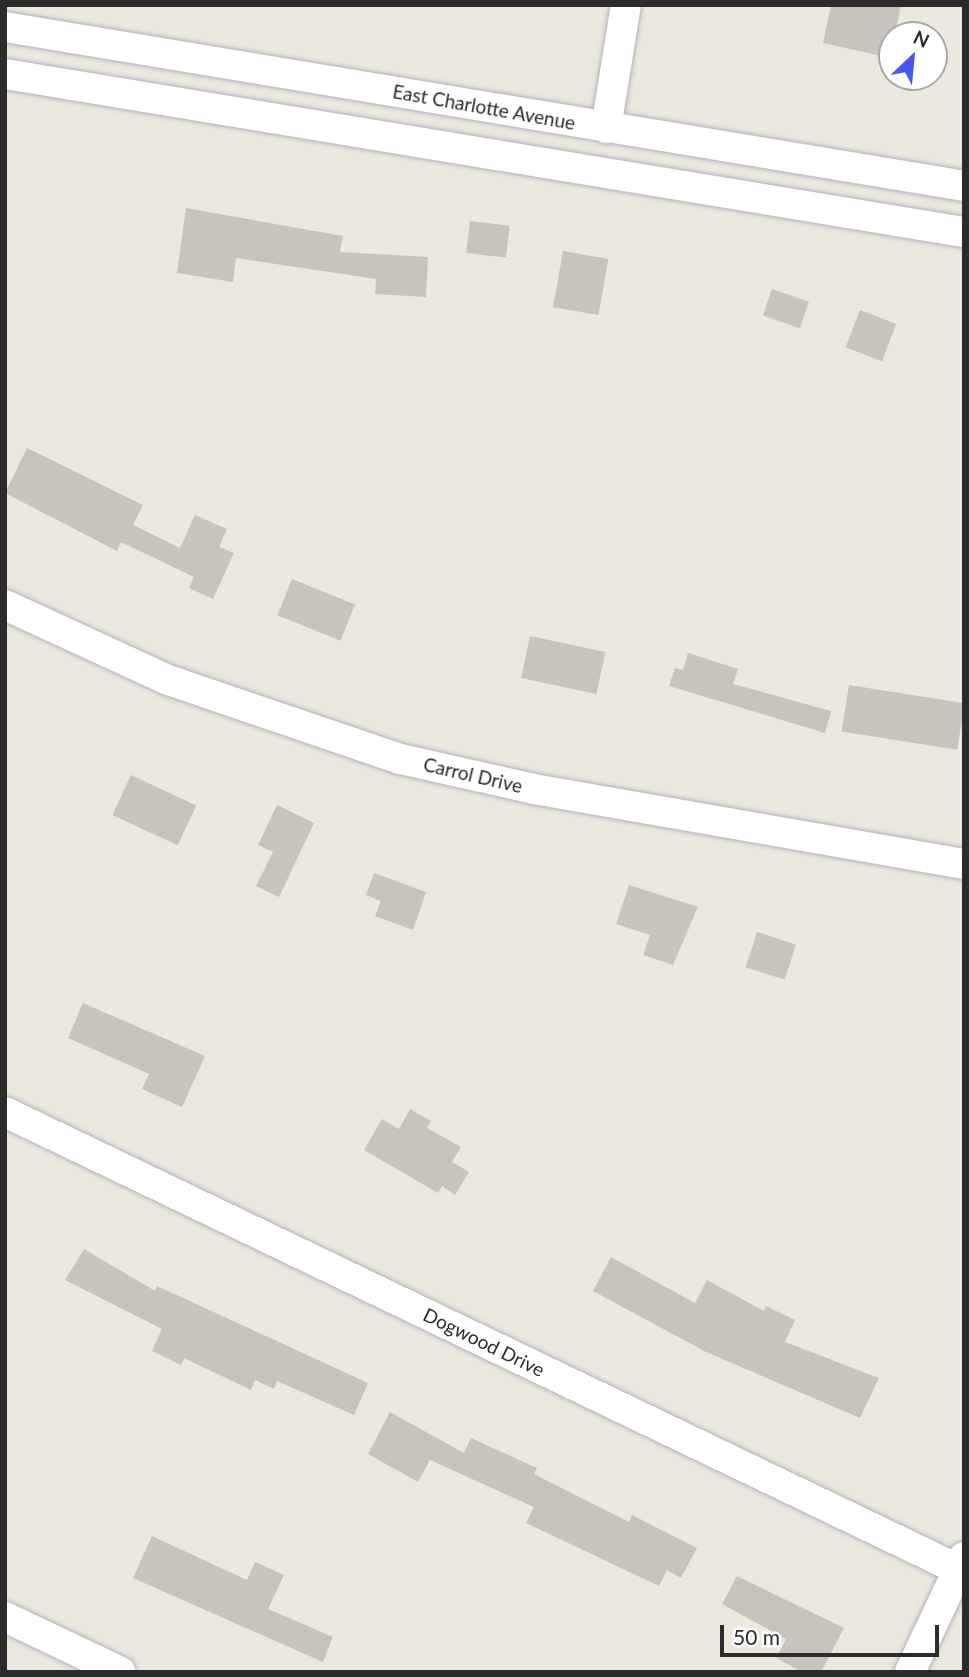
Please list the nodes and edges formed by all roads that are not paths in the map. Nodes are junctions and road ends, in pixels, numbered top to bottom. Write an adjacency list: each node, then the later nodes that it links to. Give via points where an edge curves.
1 (626, 5): 4 (street)
2 (5, 27): 4 (street, East Charlotte Avenue)
3 (5, 74): 6 (street)
4 (606, 128): 5 (street, East Charlotte Avenue)
5 (964, 186)
6 (964, 232)
7 (5, 605): 8 (street, Carrol Drive, via 168,680 400,759 534,789)
8 (964, 864)
9 (5, 1112): 10 (street, Dogwood Drive)
10 (962, 1566): 13 (street)
11 (5, 1617): 12 (street)
12 (121, 1672)
13 (910, 1672)

